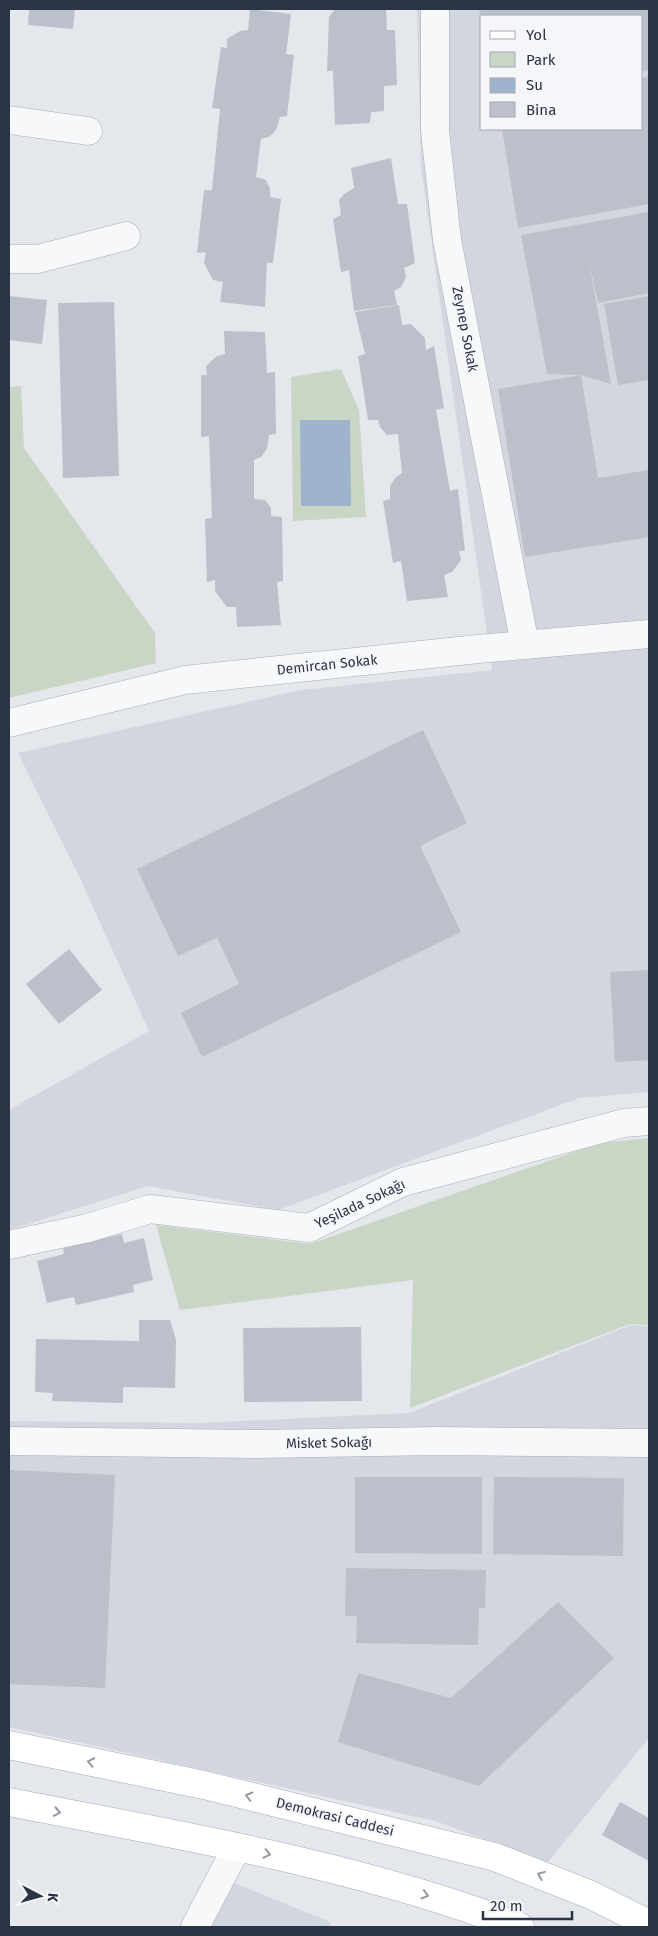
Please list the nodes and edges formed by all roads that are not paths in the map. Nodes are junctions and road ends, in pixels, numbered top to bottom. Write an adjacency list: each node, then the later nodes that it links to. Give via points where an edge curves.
1 (436, 9): 7 (street, Zeynep Sokak, via 435,131 448,240)
2 (9, 120): 3 (street)
3 (88, 131)
4 (126, 236): 5 (street, via 38,259)
5 (9, 259)
6 (649, 634): 7 (street, Demircan Sokak)
7 (525, 645): 8 (street, Demircan Sokak, via 185,680)
8 (9, 723)
9 (649, 1121): 10 (street, Yeşilada Sokağı, via 624,1123 403,1182 309,1228 150,1209 88,1228)
10 (9, 1245)
11 (9, 1442): 12 (street, Misket Sokağı)
12 (649, 1443)
13 (9, 1745): 16 (main road, Demokrasi Caddesi, one-way to 13, via 591,1895 494,1857 204,1785)
14 (9, 1802): 15 (main road, one-way to 15)
15 (237, 1847): 17 (street); 18 (main road, one-way to 18, via 347,1872)
16 (649, 1924)
17 (196, 1927)
18 (520, 1927)

